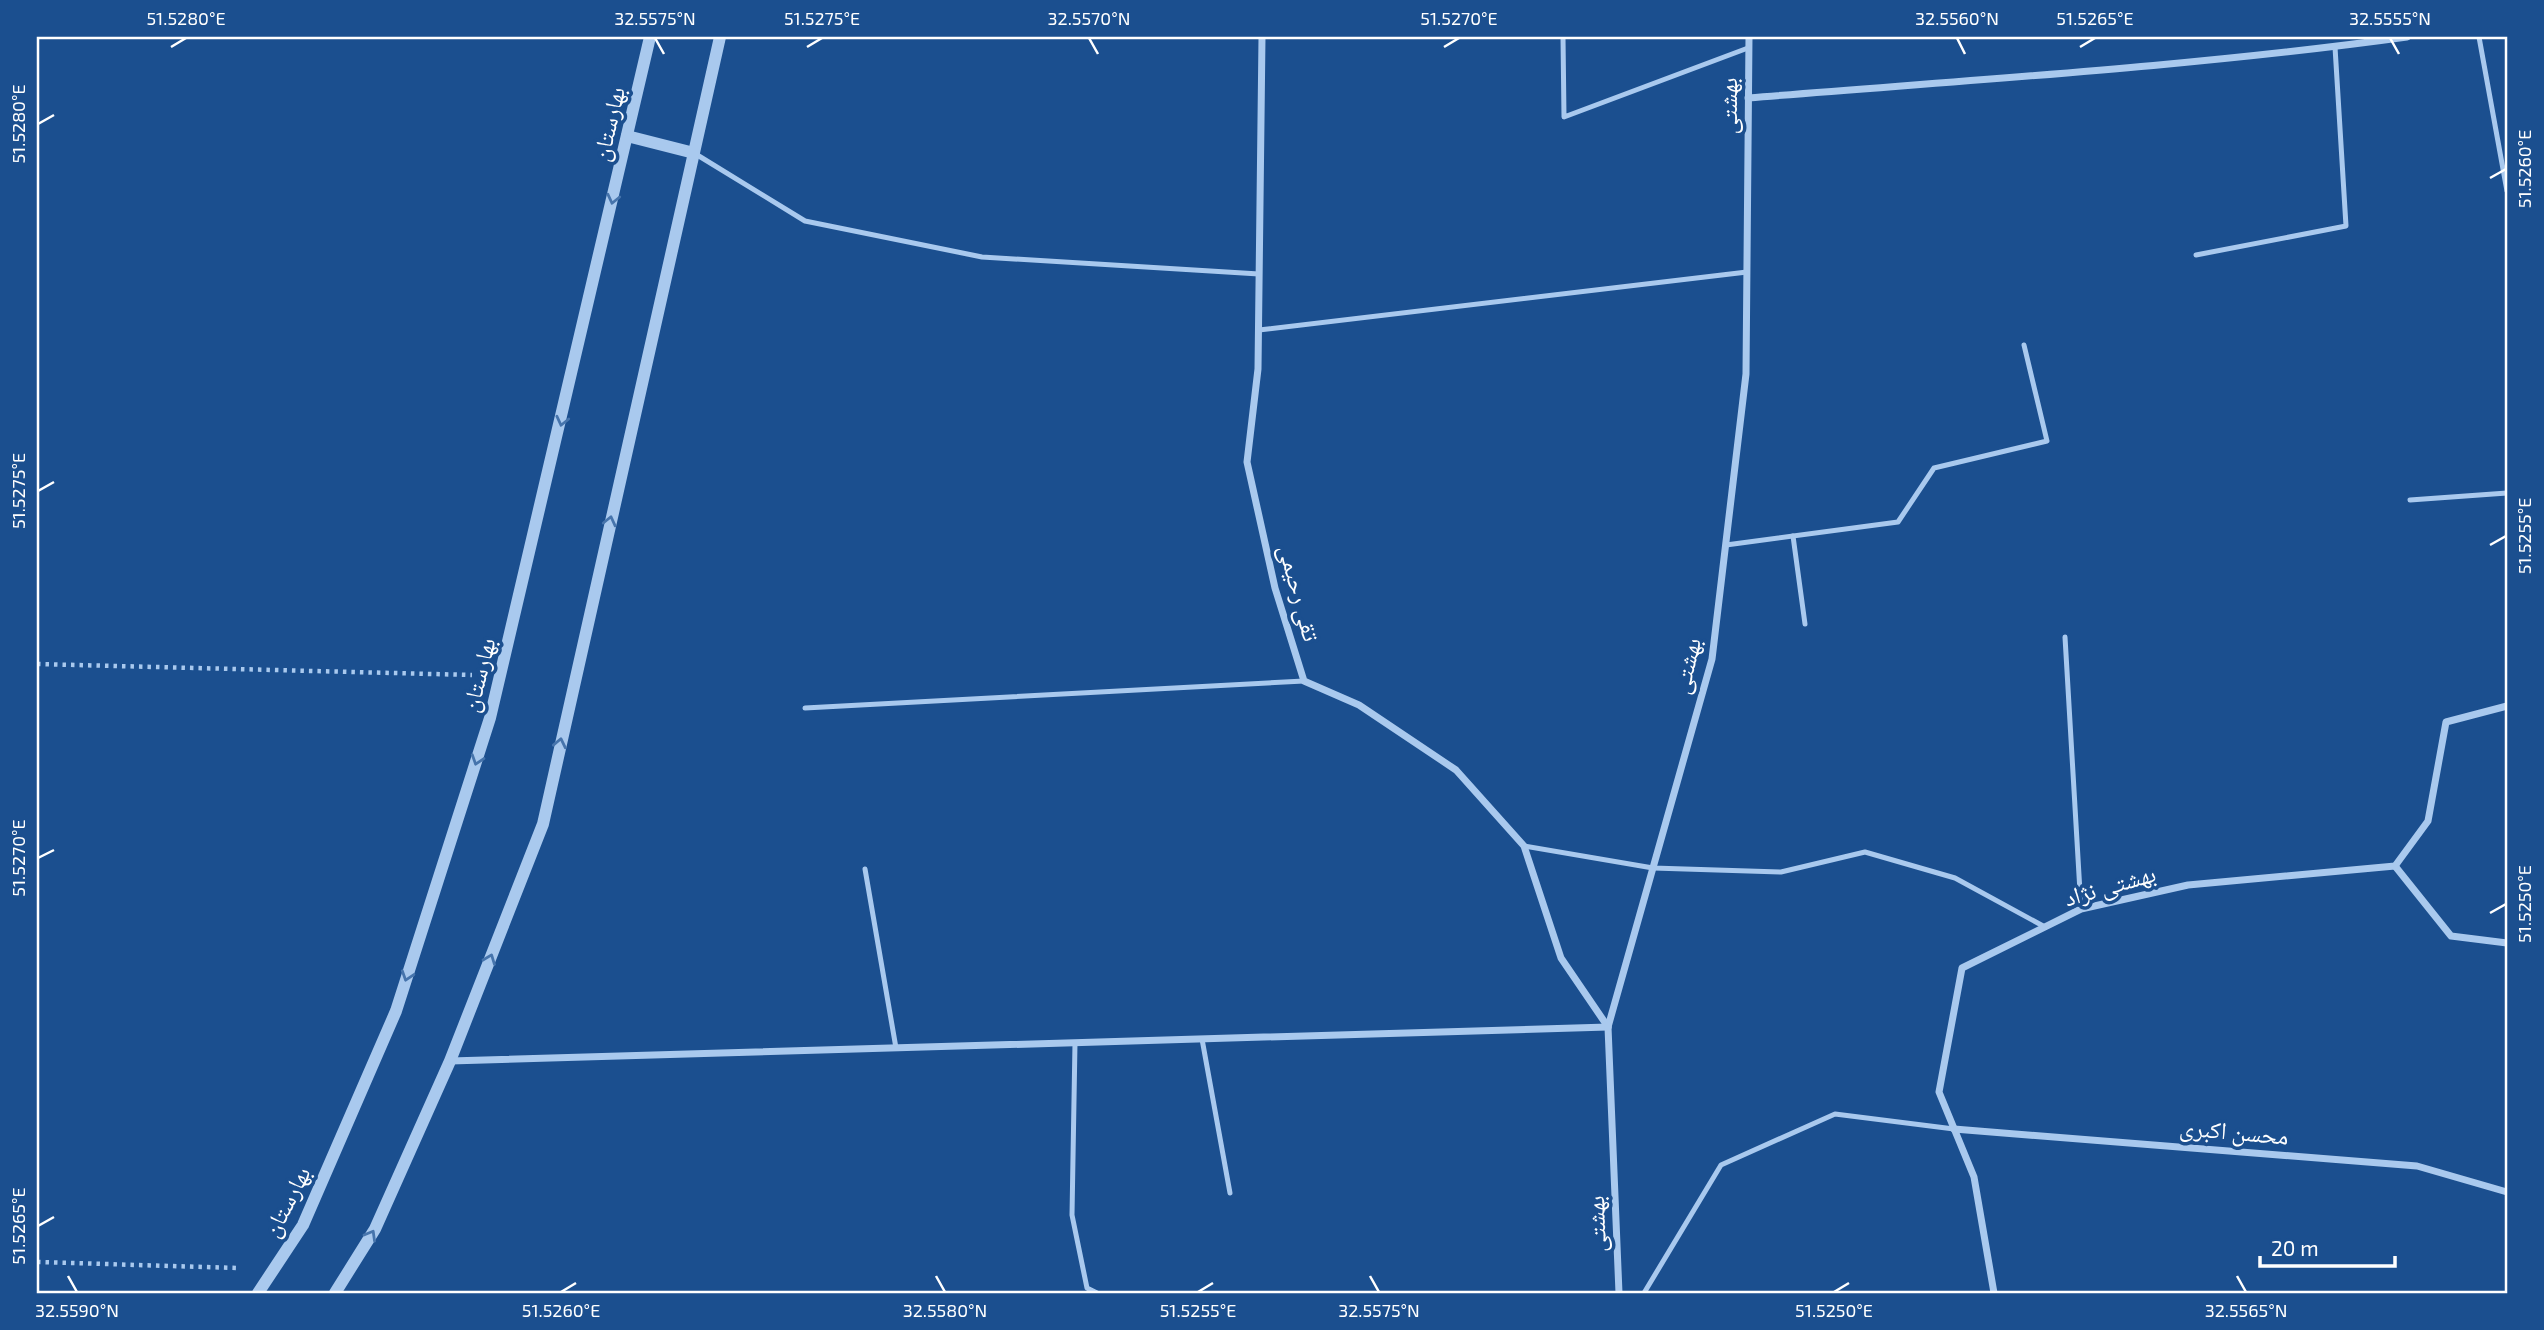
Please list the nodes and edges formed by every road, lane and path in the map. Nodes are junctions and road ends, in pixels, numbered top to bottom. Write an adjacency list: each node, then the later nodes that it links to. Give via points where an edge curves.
1 (650, 37): 11 (street, بهارستان)
2 (720, 37): 12 (street)
3 (1262, 37): 16 (street, تقی رحیمی)
4 (1563, 37): 9 (lane, via 1564,117)
5 (1749, 37): 9 (street, بهشتی)
6 (2407, 37): 8 (street)
7 (2479, 37): 13 (lane)
8 (2335, 47): 10 (street); 14 (lane, via 2346,226)
9 (1748, 48): 10 (street, بهشتی)
10 (1748, 98): 15 (street, بهشتی)
11 (627, 136): 12 (street); 26 (street, بهارستان, one-way to 26)
12 (694, 153): 16 (lane, via 804,221 982,257); 41 (street, one-way to 12, via 543,824)
13 (2507, 191)
14 (2196, 255)
15 (1747, 272): 17 (lane); 22 (street, بهشتی, via 1746,374)
16 (1259, 274): 17 (street, تقی رحیمی)
17 (1259, 330): 27 (street, تقی رحیمی, via 1247,462 1275,588)
18 (2024, 345): 21 (lane, via 2047,441 1934,468 1898,522)
19 (2507, 494): 20 (lane)
20 (2410, 500)
21 (1793, 536): 22 (lane); 23 (lane)
22 (1726, 545): 32 (street, بهشتی, via 1712,659)
23 (1805, 624)
24 (2065, 637): 34 (lane)
25 (37, 664): 26 (path)
26 (501, 676): 46 (street, بهارستان, one-way to 46, via 396,1011 303,1225)
27 (1304, 681): 29 (lane); 30 (street, تقی رحیمی, via 1359,705 1456,769)
28 (2507, 706): 31 (street, via 2446,722 2428,821)
29 (805, 708)
30 (1524, 846): 32 (lane); 37 (street, تقی رحیمی, via 1561,958)
31 (2395, 866): 34 (street, بهشتی نژاد, via 2188,885); 36 (street, via 2451,936)
32 (1653, 868): 35 (lane, via 1781,872 1865,852 1955,878); 37 (street, بهشتی)
33 (865, 869): 40 (lane)
34 (2081, 909): 35 (street, بهشتی نژاد)
35 (2045, 927): 42 (street, بهشتی نژاد, via 1962,968 1939,1092)
36 (2507, 943)
37 (1608, 1027): 38 (street); 50 (street, بهشتی)
38 (1202, 1039): 39 (street); 44 (lane)
39 (1075, 1042): 40 (street); 49 (lane, via 1072,1215 1087,1289)
40 (896, 1048): 41 (street)
41 (450, 1061): 48 (street, one-way to 41, via 375,1229)
42 (1954, 1129): 43 (street, محسن اکبری, via 2417,1166); 51 (lane, via 1835,1114 1721,1166); 52 (street, بهشتی نژاد, via 1974,1177)
43 (2507, 1192)
44 (1230, 1194)
45 (37, 1262): 46 (path)
46 (273, 1269): 47 (street, بهارستان)
47 (258, 1293)
48 (335, 1293)
49 (1097, 1293)
50 (1619, 1293)
51 (1644, 1293)
52 (1994, 1293)

